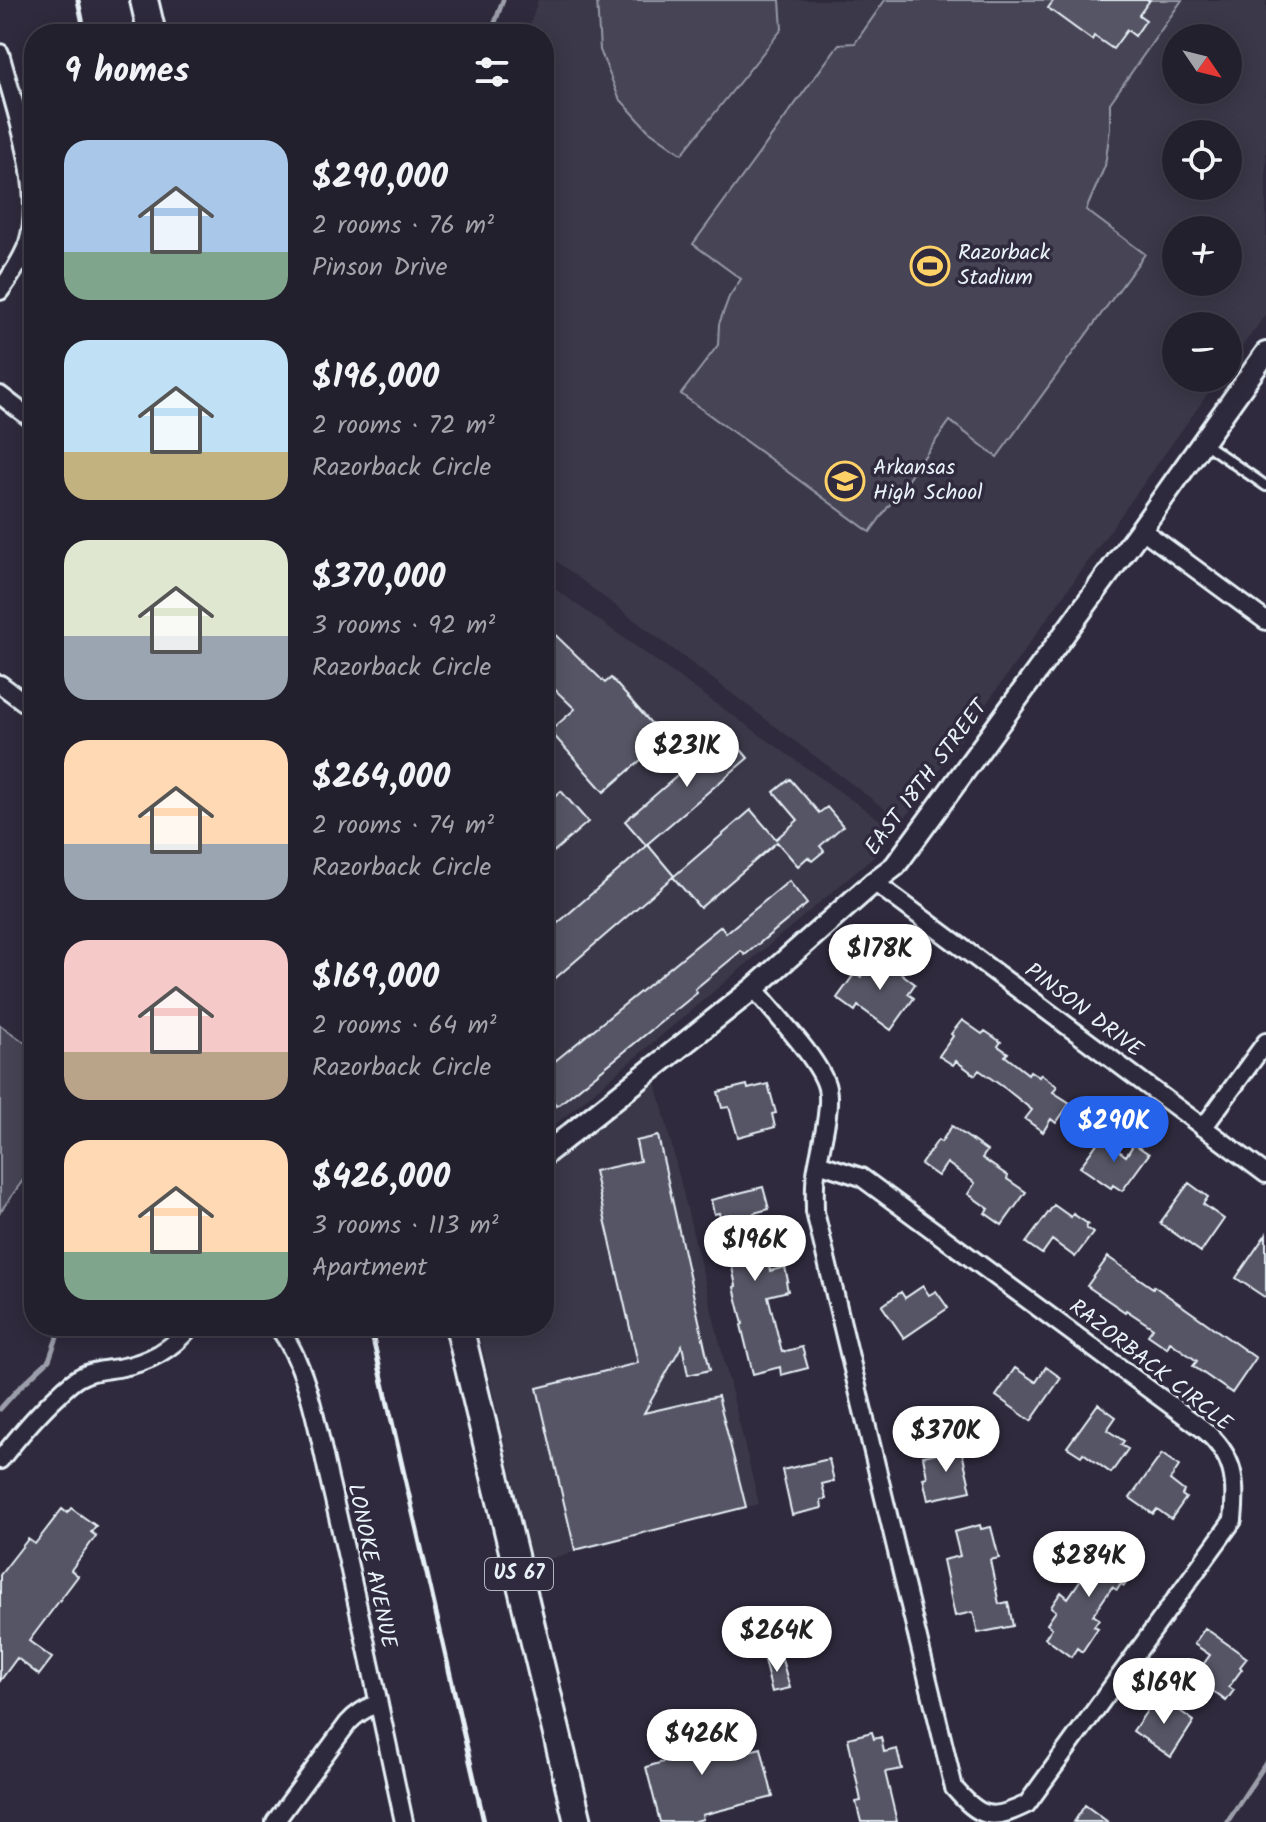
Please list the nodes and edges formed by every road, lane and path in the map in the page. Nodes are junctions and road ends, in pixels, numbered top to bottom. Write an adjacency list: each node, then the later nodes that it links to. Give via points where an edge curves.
1 (144, 0): 2 (main road)
2 (150, 24)
3 (0, 53): 4 (street)
4 (24, 143)
5 (24, 251): 6 (street)
6 (0, 291)
7 (1266, 353): 10 (street, EAST 18TH STREET)
8 (0, 395): 9 (street)
9 (24, 413)
10 (1203, 442): 11 (lane); 12 (street, EAST 18TH STREET)
11 (1266, 486)
12 (1141, 529): 13 (street); 16 (street, EAST 18TH STREET, via 895,866)
13 (1266, 621)
14 (0, 684): 15 (street)
15 (24, 702)
16 (874, 882): 17 (street, EAST 18TH STREET); 19 (street, PINSON DRIVE)
17 (754, 988): 20 (street, EAST 18TH STREET); 21 (street, RAZORBACK CIRCLE, via 813,1061 827,1088)
18 (1266, 1042): 19 (street)
19 (1203, 1128): 22 (street, PINSON DRIVE)
20 (554, 1147)
21 (818, 1163): 28 (street, RAZORBACK CIRCLE, via 815,1212 954,1788); 28 (street, RAZORBACK CIRCLE, via 861,1177 935,1230 1203,1429 1229,1461 1236,1493 1233,1520 1027,1804 1010,1813)
22 (1266, 1174)
23 (183, 1336): 26 (street, via 147,1361 79,1377 37,1414)
24 (283, 1336): 27 (street, LONOKE AVENUE, via 309,1395)
25 (461, 1336): 31 (main road, US 67)
26 (0, 1460)
27 (378, 1703): 29 (street, via 348,1723); 30 (street, LONOKE AVENUE)
28 (980, 1817)
29 (275, 1822)
30 (404, 1822)
31 (578, 1822)

